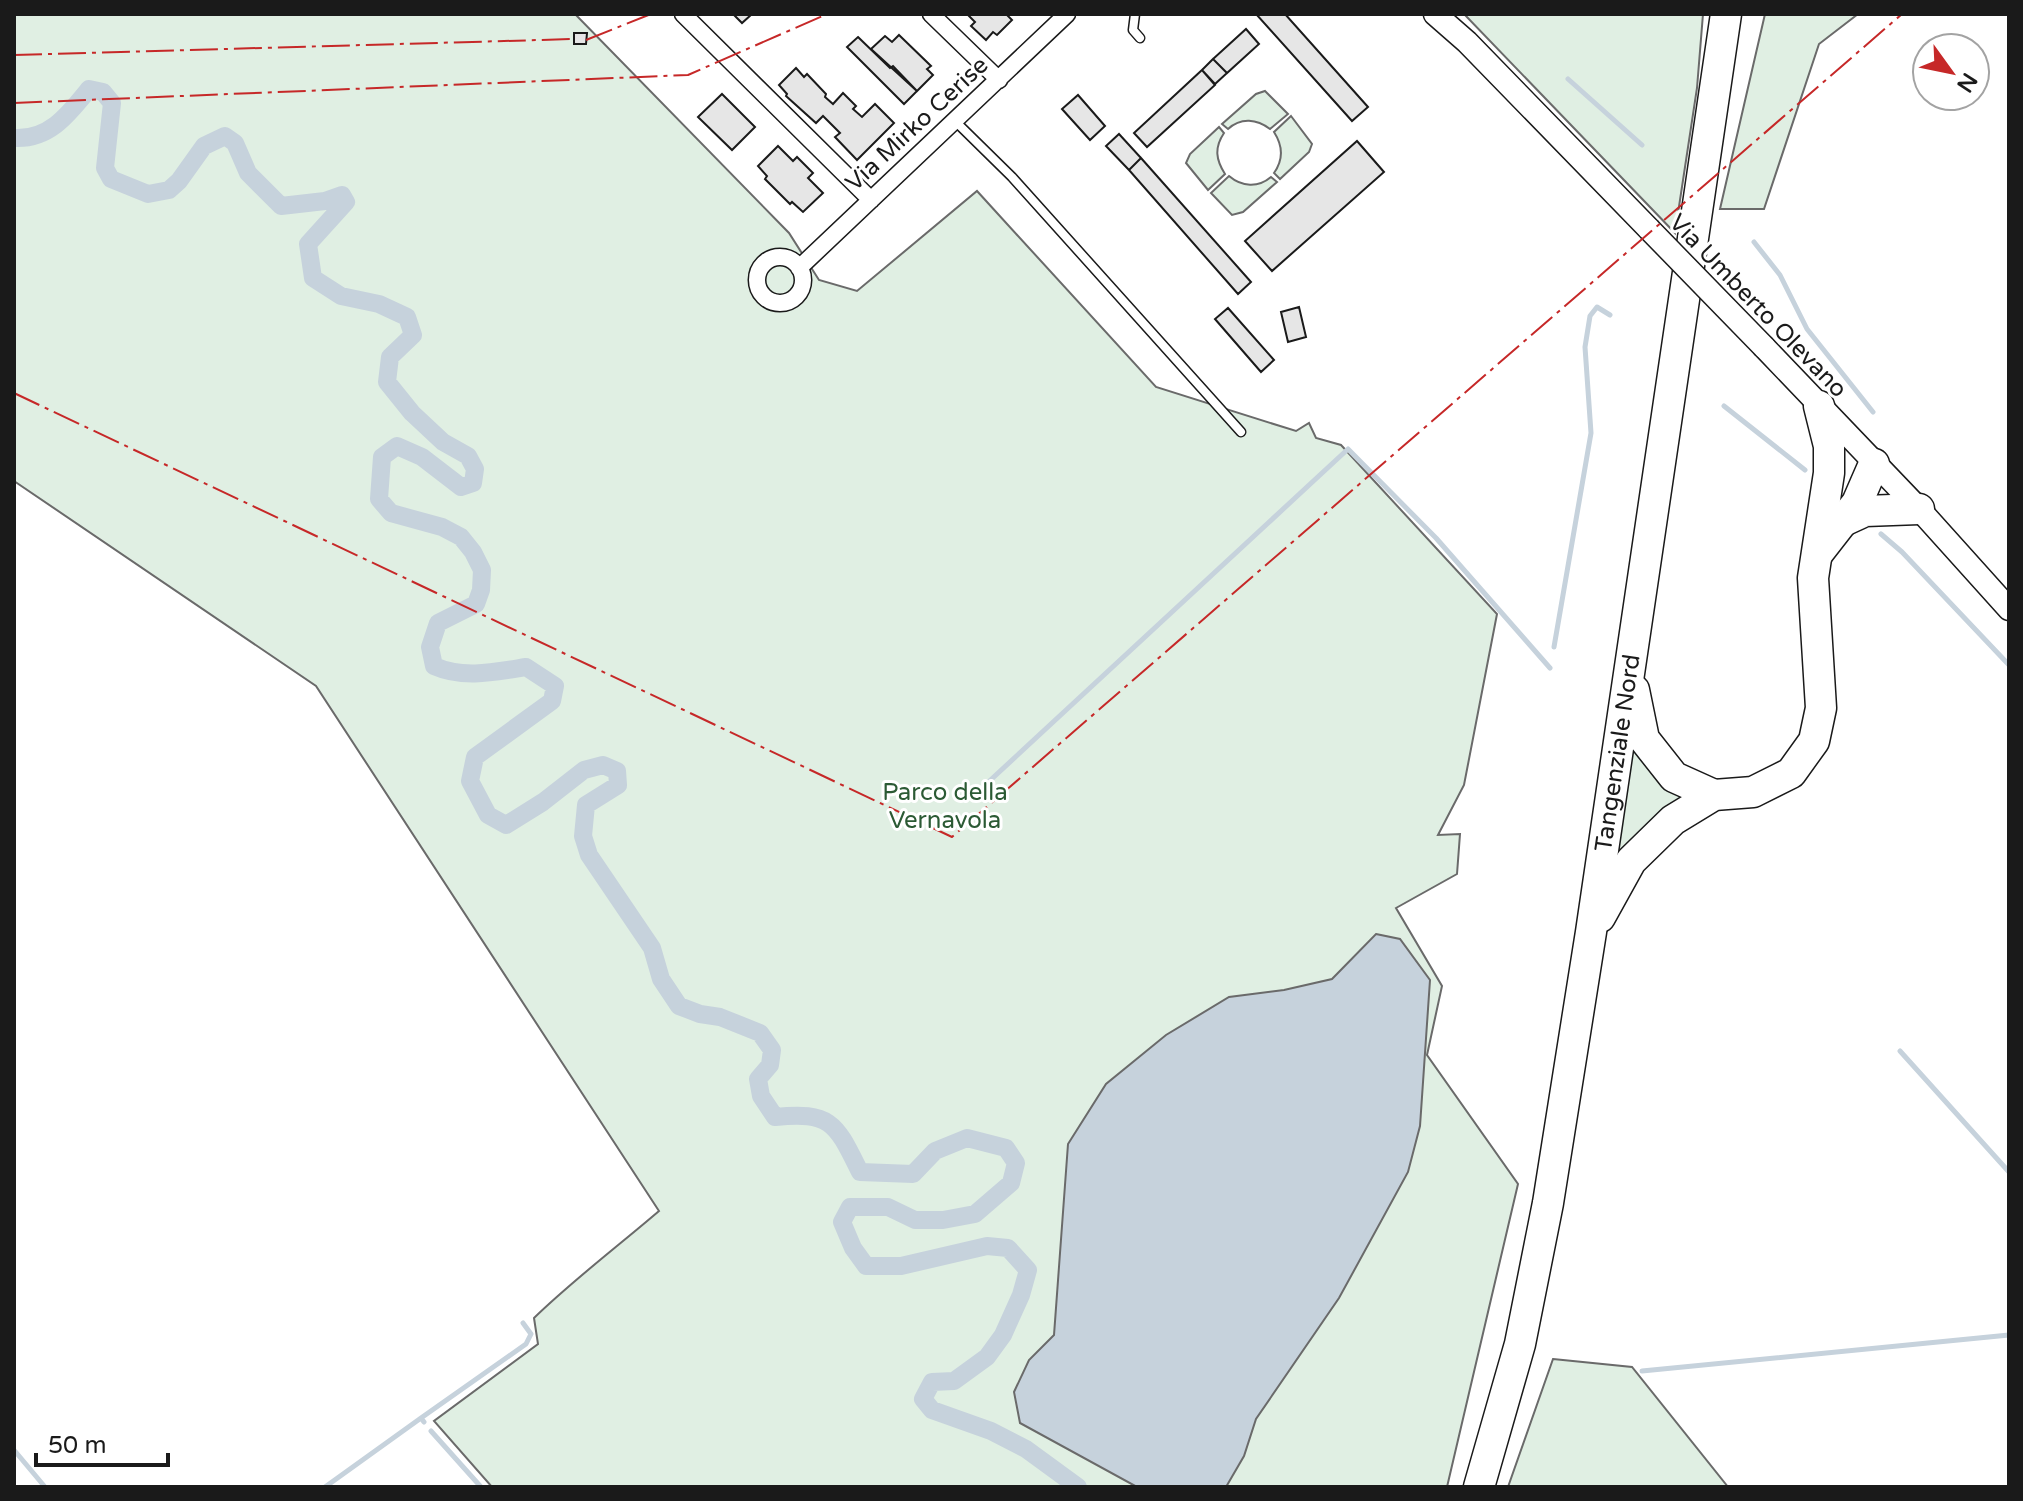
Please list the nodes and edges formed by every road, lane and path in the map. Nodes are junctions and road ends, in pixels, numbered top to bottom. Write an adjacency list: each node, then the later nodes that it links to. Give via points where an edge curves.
1 (683, 14): 12 (street)
2 (931, 14): 10 (street)
3 (1067, 14): 10 (street, Via Mirko Cerise)
4 (1135, 14): 8 (lane, via 1133,30)
5 (1435, 14): 9 (street, Via Umberto Olevano)
6 (1446, 14): 9 (street, Via Umberto Olevano)
7 (1726, 14): 20 (highway, Tangenziale Nord)
8 (1140, 38)
9 (1467, 42): 14 (street, Via Umberto Olevano, bridge)
10 (999, 80): 11 (street, Via Mirko Cerise)
11 (955, 121): 12 (street, Via Mirko Cerise); 15 (lane, via 1012,177)
12 (871, 200): 13 (street, Via Mirko Cerise)
13 (799, 268)
14 (1819, 406): 16 (street, Via Umberto Olevano); 18 (highway, via 1829,446)
15 (1241, 432)
16 (1874, 464): 17 (street, Via Umberto Olevano); 18 (highway, via 1857,503)
17 (1919, 509): 18 (highway); 19 (street, Via Umberto Olevano)
18 (1833, 511): 21 (highway, via 1813,578 1821,708 1814,741 1791,773 1753,792)
19 (2009, 609)
20 (1630, 669): 21 (highway, via 1644,739 1674,777); 22 (highway, Tangenziale Nord)
21 (1714, 795): 22 (highway, via 1673,820 1631,861)
22 (1591, 932): 23 (highway, Tangenziale Nord, via 1520,1344)
23 (1479, 1487)

